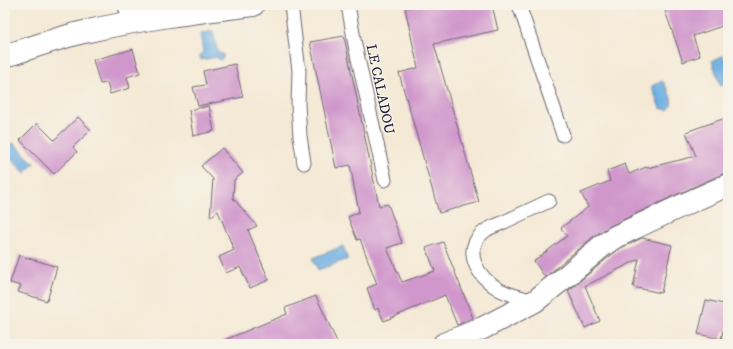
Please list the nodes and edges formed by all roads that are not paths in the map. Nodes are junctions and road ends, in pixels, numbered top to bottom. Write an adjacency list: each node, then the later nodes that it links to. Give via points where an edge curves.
1 (244, 5): 5 (street)
2 (291, 5): 8 (lane, via 299,71 298,105)
3 (348, 5): 9 (lane, LE CALADOU)
4 (519, 5): 7 (lane)
5 (128, 14): 6 (street, via 82,32)
6 (5, 56)
7 (563, 136)
8 (304, 164)
9 (385, 180)
10 (728, 185): 12 (street, via 615,238)
11 (549, 201): 12 (lane, via 486,230 476,240 472,250 472,256 487,281 504,292)
12 (535, 301): 13 (street, via 483,328)
13 (444, 344)

